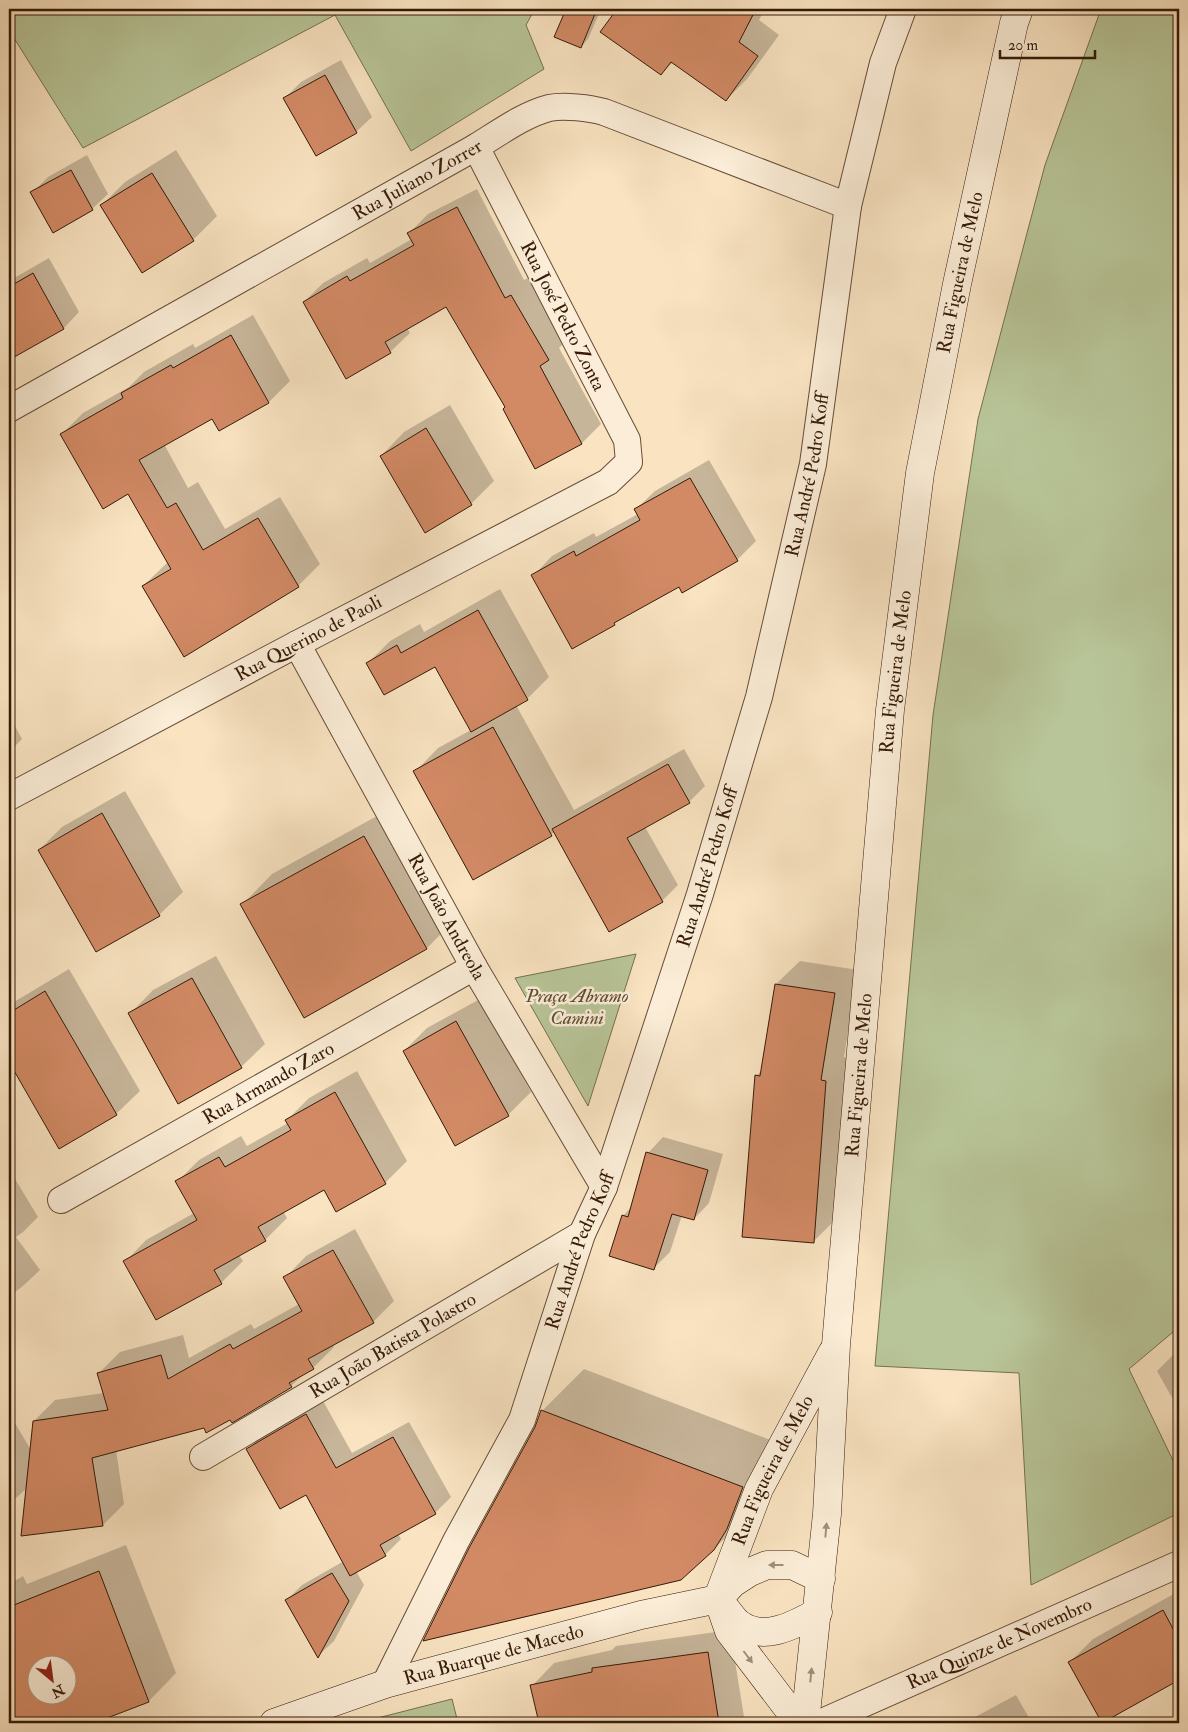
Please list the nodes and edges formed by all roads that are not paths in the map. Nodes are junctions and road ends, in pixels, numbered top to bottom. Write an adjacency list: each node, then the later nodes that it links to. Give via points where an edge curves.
1 (903, 9): 4 (street, Rua André Pedro Koff, via 883,63)
2 (1020, 9): 13 (main road, Rua Figueira de Melo, via 1014,23 956,284 920,473 890,710)
3 (476, 147): 4 (street, Rua Juliano Zorrer, via 520,120 550,108 588,108); 5 (street, Rua Juliano Zorrer); 6 (street, Rua José Pedro Zonta, via 627,440 630,462)
4 (848, 206): 10 (street, Rua André Pedro Koff, via 814,464 759,696 700,894)
5 (9, 409)
6 (608, 482): 7 (street, Rua Querino de Paoli)
7 (297, 644): 8 (street, Rua Querino de Paoli); 9 (street, Rua João Andreola)
8 (9, 797)
9 (474, 968): 10 (street, Rua João Andreola); 11 (street, Rua Armando Zaro)
10 (604, 1187): 12 (street, Rua André Pedro Koff)
11 (62, 1200)
12 (582, 1234): 14 (street, Rua João Batista Polastro); 19 (street, Rua André Pedro Koff, via 522,1420 456,1541)
13 (836, 1345): 16 (main road, Rua Figueira de Melo, one-way to 13); 17 (main road, Rua Figueira de Melo, via 760,1489)
14 (203, 1457)
15 (1179, 1564): 23 (street, Rua Quinze de Novembro)
16 (821, 1579): 17 (main road, one-way to 17, via 792,1565 767,1565 733,1583); 18 (main road)
17 (718, 1599): 18 (main road, via 738,1623 751,1631 768,1632 792,1626); 19 (main road, Rua Buarque de Macedo, via 642,1615); 21 (main road, one-way to 21, via 729,1631)
18 (818, 1612): 22 (main road, one-way to 18)
19 (385, 1684): 20 (main road, Rua Buarque de Macedo)
20 (274, 1723)
21 (799, 1723)
22 (805, 1723)
23 (820, 1723)

